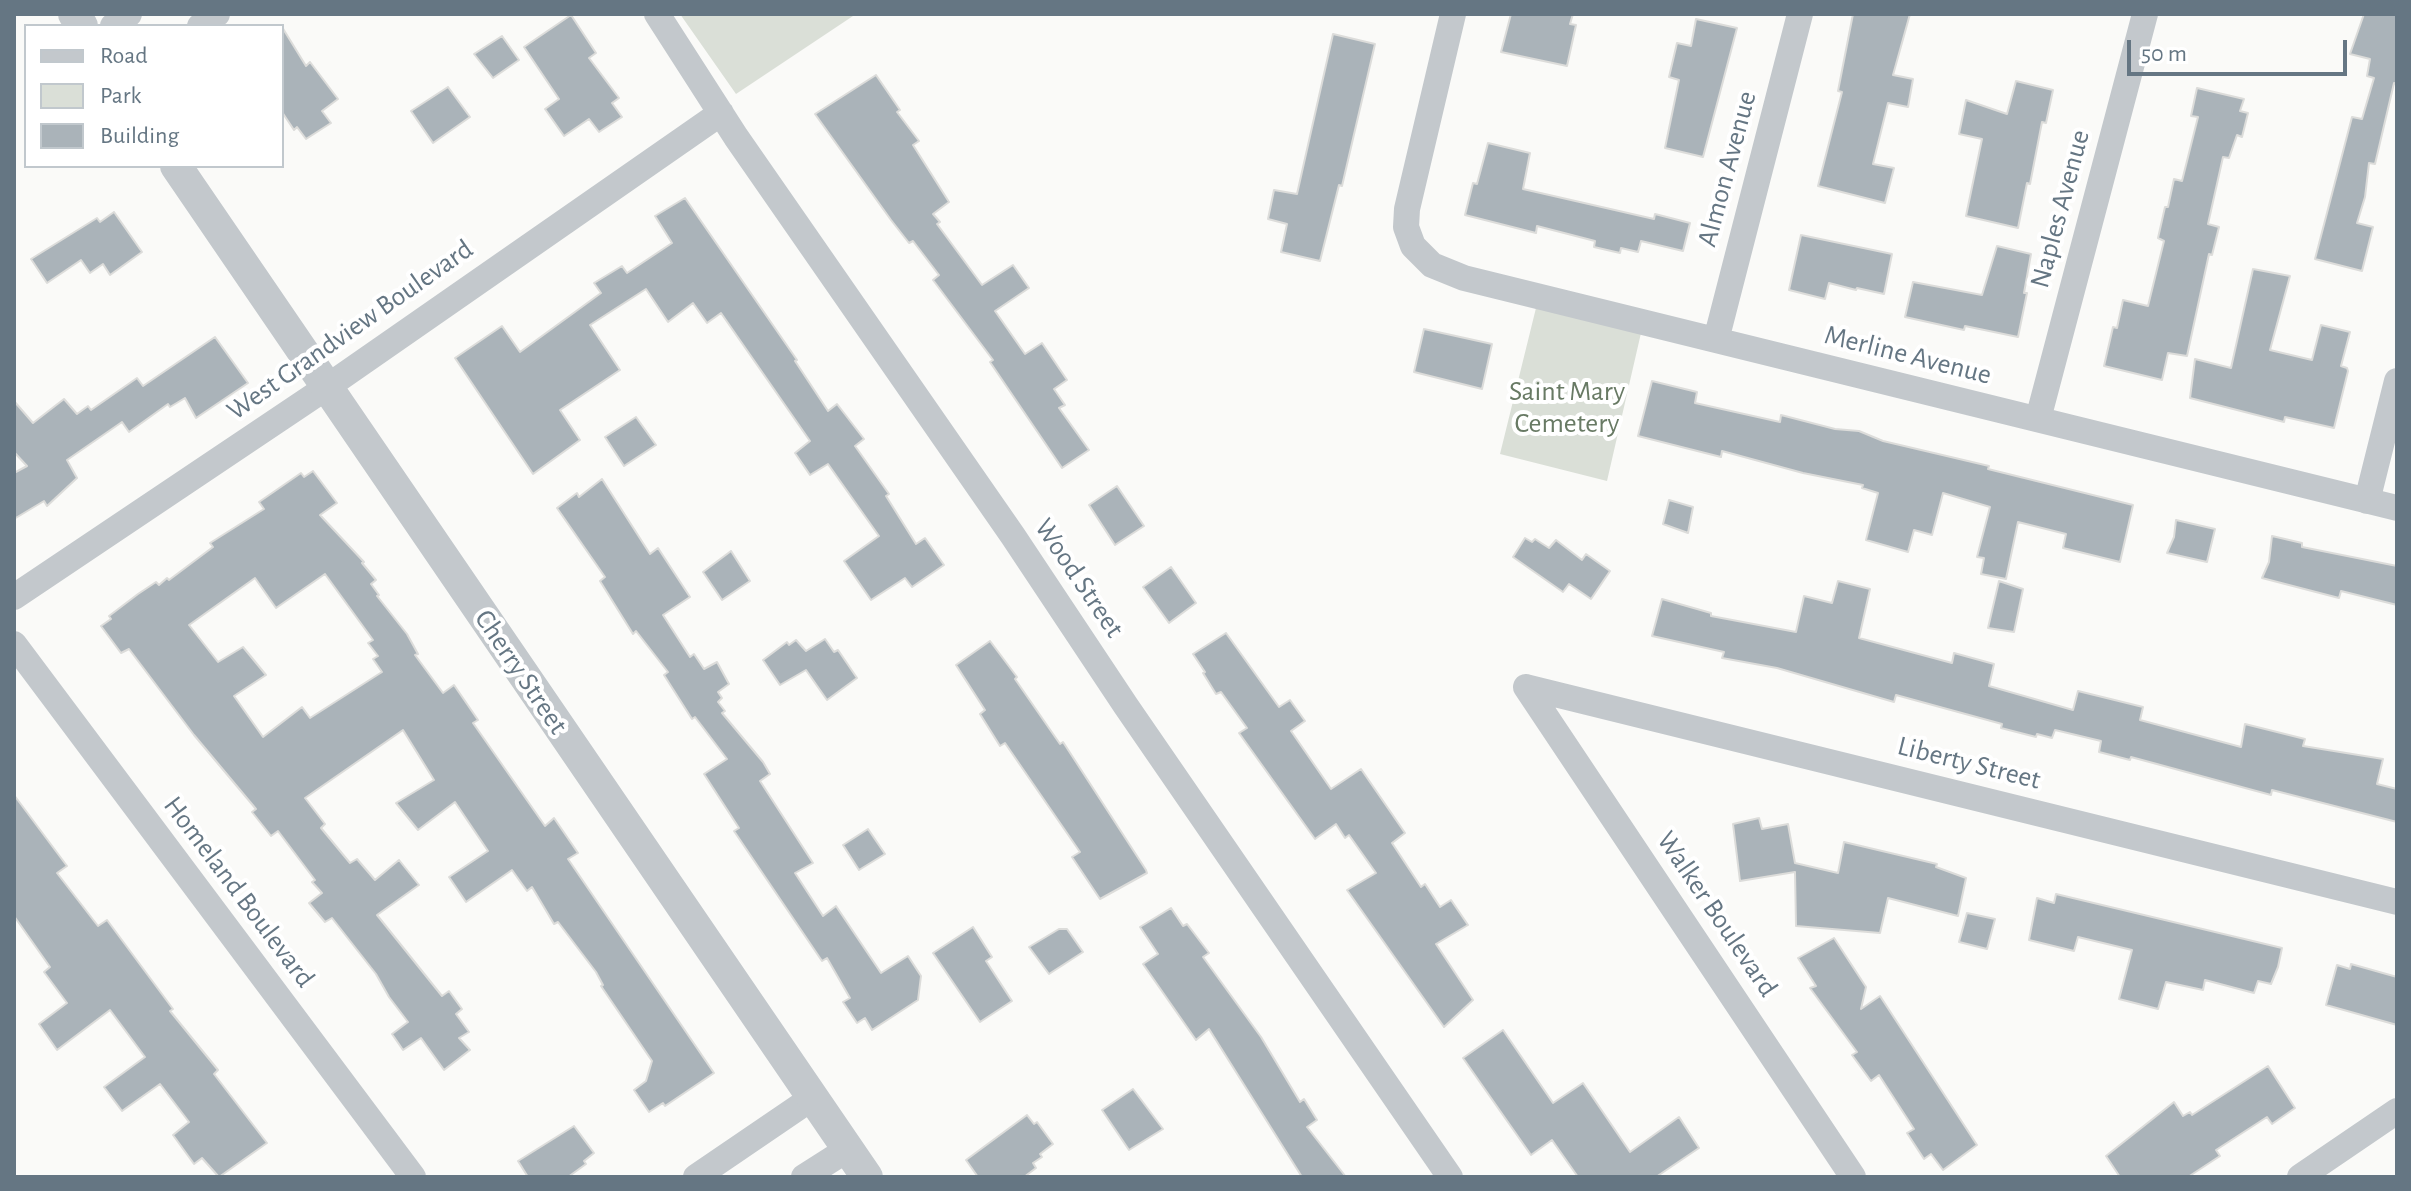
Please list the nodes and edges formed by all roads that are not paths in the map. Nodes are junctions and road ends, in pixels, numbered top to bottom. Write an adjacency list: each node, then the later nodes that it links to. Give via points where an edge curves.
1 (657, 14): 5 (street, Wood Street)
2 (1453, 14): 7 (street, Merline Avenue, via 1407,209 1413,246 1432,265 1464,278)
3 (1800, 14): 7 (street, Almon Avenue)
4 (2145, 14): 10 (street, Naples Avenue)
5 (721, 113): 9 (street, West Grandview Boulevard); 24 (street, Wood Street)
6 (177, 168): 9 (street, Cherry Street)
7 (1716, 340): 10 (street, Merline Avenue)
8 (2397, 381): 11 (street)
9 (327, 387): 13 (street, West Grandview Boulevard); 17 (street, Cherry Street)
10 (2038, 419): 11 (street, Merline Avenue)
11 (2367, 501): 12 (street, Merline Avenue)
12 (2397, 508)
13 (14, 597)
14 (14, 644): 20 (street, Homeland Boulevard)
15 (1526, 687): 16 (street, Liberty Street); 25 (street, Walker Boulevard)
16 (2397, 902)
17 (812, 1098): 19 (street, Cherry Street); 21 (street)
18 (2397, 1111): 26 (street)
19 (848, 1149): 22 (street); 23 (street, Cherry Street)
20 (413, 1177)
21 (696, 1177)
22 (804, 1177)
23 (867, 1177)
24 (1450, 1177)
25 (1853, 1177)
26 (2300, 1177)

